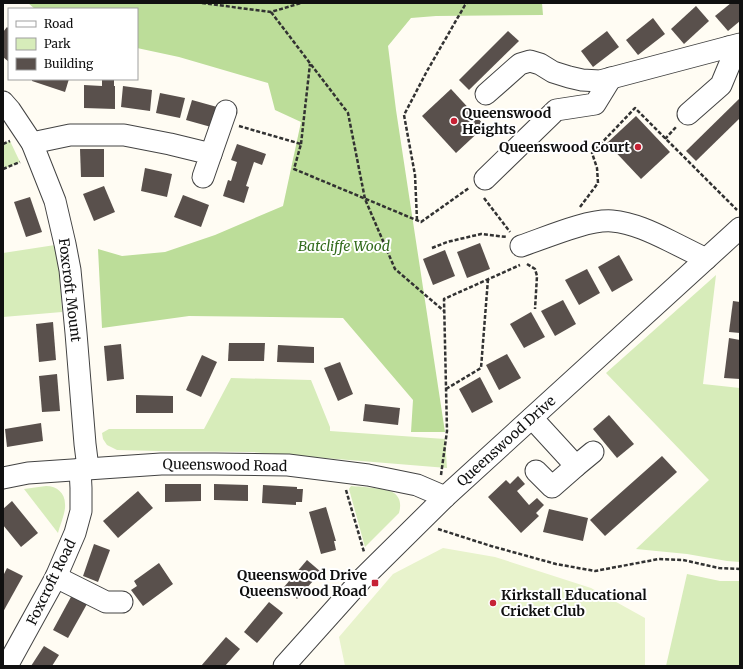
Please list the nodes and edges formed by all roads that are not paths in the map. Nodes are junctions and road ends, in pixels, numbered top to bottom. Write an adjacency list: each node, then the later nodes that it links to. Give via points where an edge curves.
1 (734, 45): 2 (street); 5 (street, via 731,61 721,85)
2 (611, 78): 3 (street, via 600,81 568,77 530,60 520,64); 10 (street, via 596,104 556,110)
3 (486, 94)
4 (3, 102): 7 (street, Foxcroft Mount)
5 (688, 114)
6 (225, 116): 8 (street)
7 (32, 143): 8 (street, via 70,135 124,135); 17 (street, Foxcroft Mount, via 55,201 70,270 85,444)
8 (211, 154): 9 (street)
9 (203, 177)
10 (480, 186)
11 (740, 228): 13 (street, Queenswood Drive)
12 (518, 242): 13 (street, via 592,223 611,221 648,230)
13 (706, 258): 14 (street, Queenswood Drive)
14 (532, 418): 16 (street); 20 (street, Queenswood Drive)
15 (592, 452): 16 (street)
16 (576, 466): 18 (street, via 552,487)
17 (84, 469): 19 (street, Queenswood Road, via 28,473); 20 (street, Queenswood Road, via 161,464 288,466 368,475 417,485); 21 (street, Foxcroft Road, via 81,511 75,533)
18 (536, 470)
19 (3, 478)
20 (444, 497): 23 (street, Queenswood Drive, via 370,572)
21 (56, 577): 22 (street, via 106,602); 24 (street, Foxcroft Road)
22 (122, 602)
23 (290, 664)
24 (7, 666)

